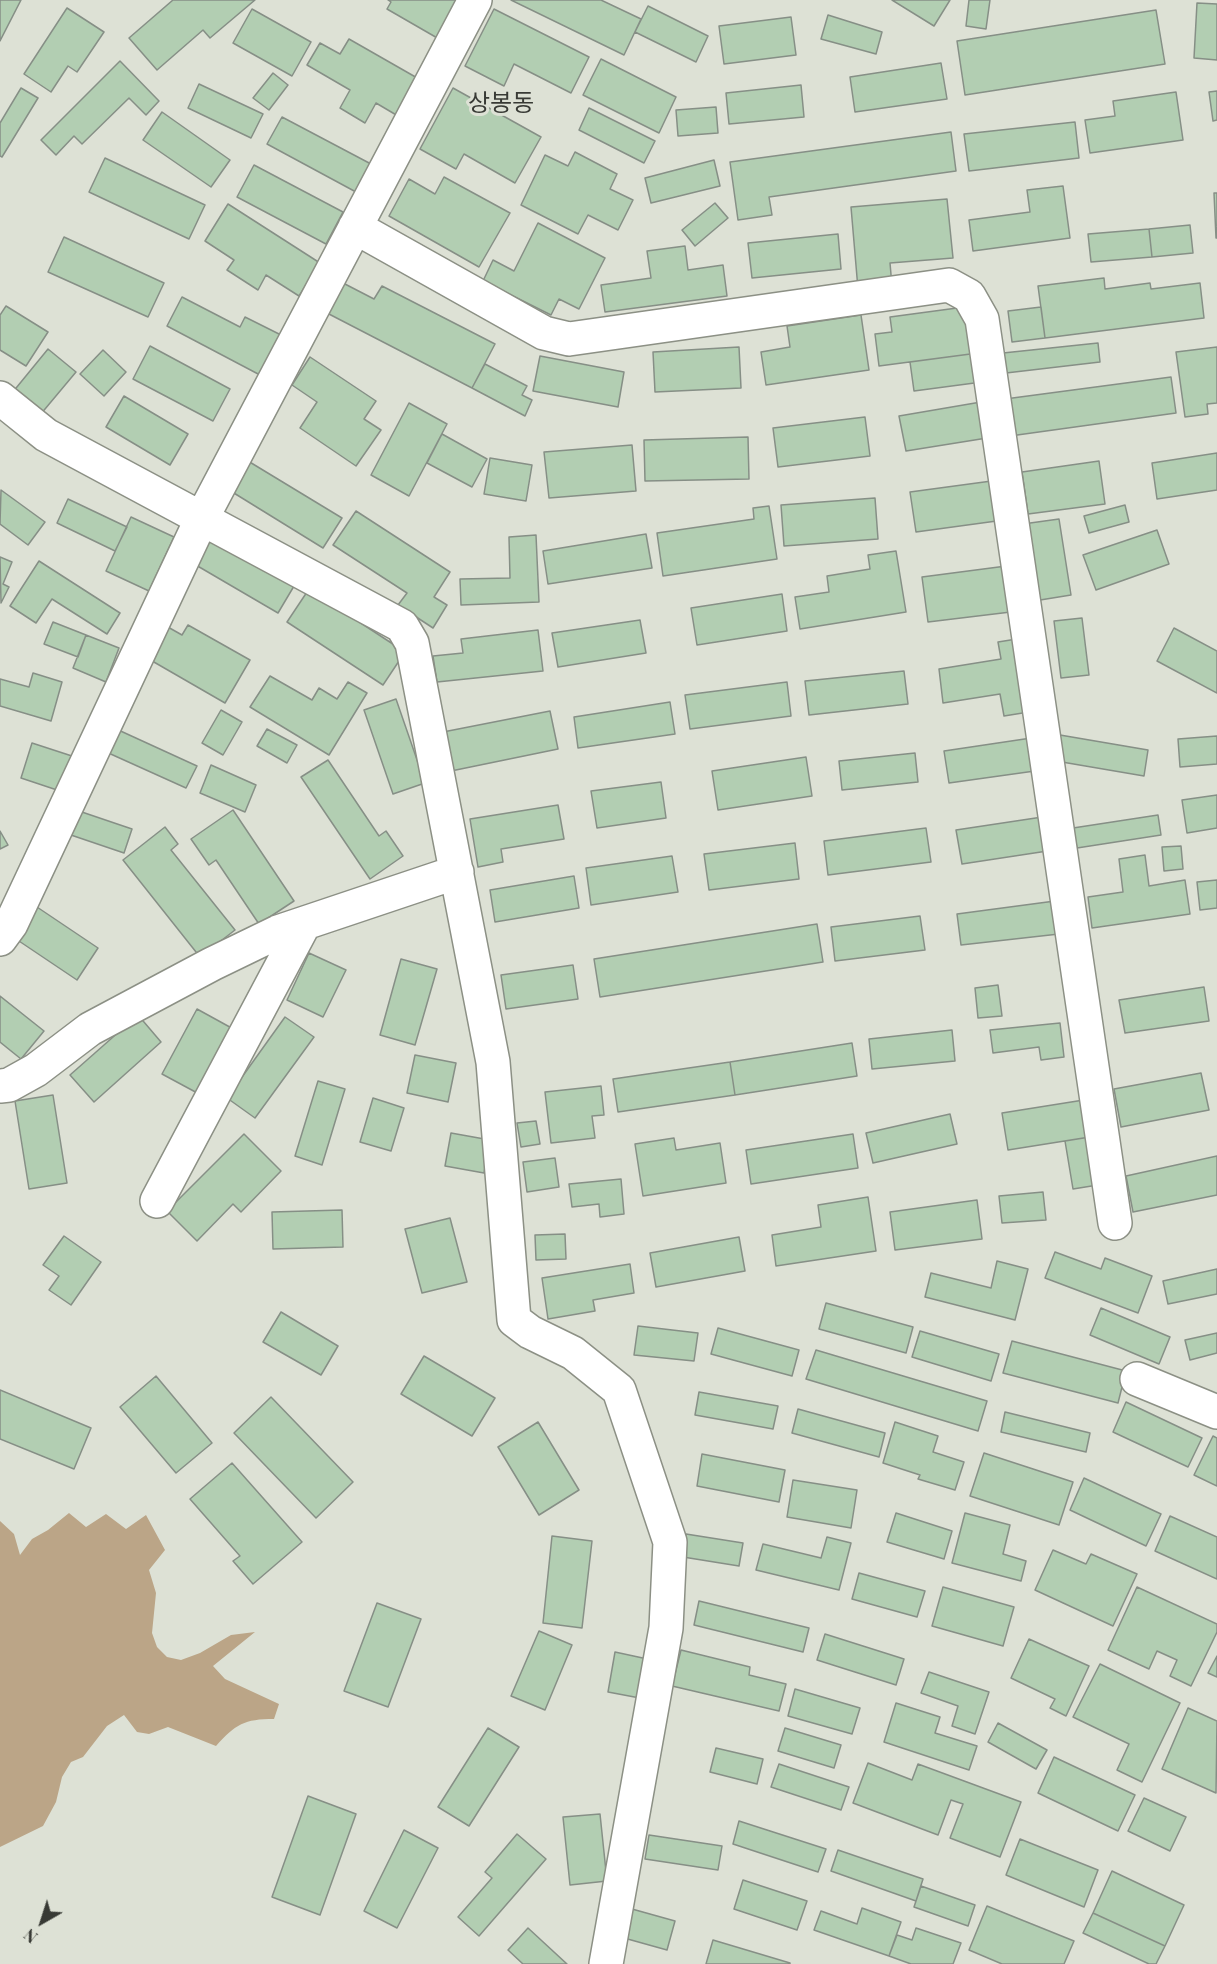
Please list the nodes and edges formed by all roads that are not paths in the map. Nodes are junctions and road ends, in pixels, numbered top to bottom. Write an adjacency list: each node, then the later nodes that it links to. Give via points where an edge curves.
1 (475, 0): 2 (street)
2 (355, 227): 4 (street); 10 (street, via 544,333 569,339 949,285 969,296 982,319)
3 (0, 398): 4 (street, via 46,435)
4 (202, 518): 5 (street, via 402,626 412,643); 7 (street, via 11,924)
5 (457, 872): 6 (street); 13 (street, via 493,1062 514,1320 573,1353 619,1390 670,1542 666,1628)
6 (304, 924): 8 (street, via 278,932 212,964 90,1029 36,1070); 9 (street)
7 (0, 939)
8 (0, 1086)
9 (157, 1201)
10 (1115, 1223)
11 (1137, 1379): 12 (street)
12 (1217, 1412)
13 (606, 1964)

